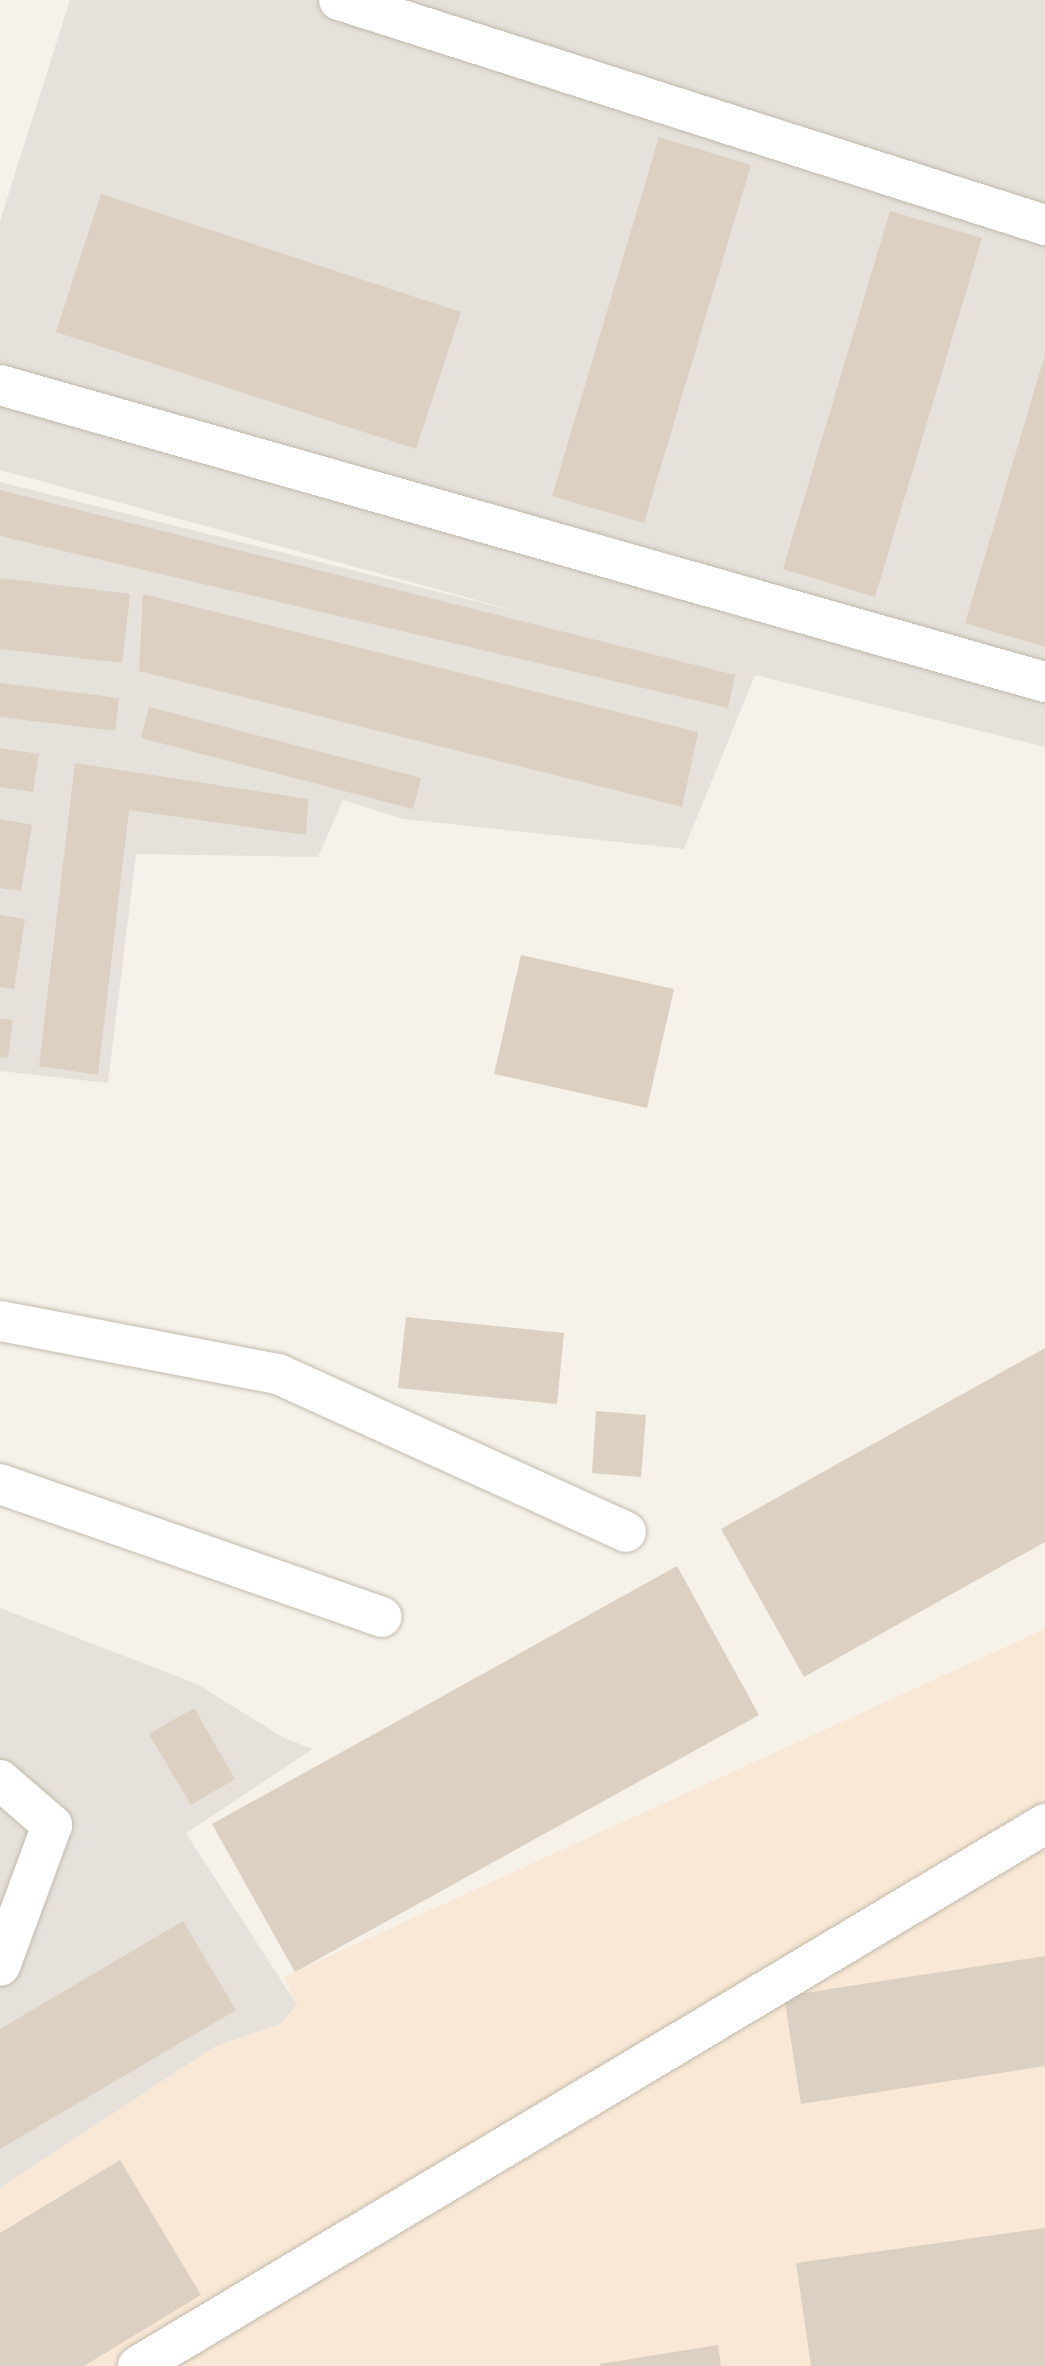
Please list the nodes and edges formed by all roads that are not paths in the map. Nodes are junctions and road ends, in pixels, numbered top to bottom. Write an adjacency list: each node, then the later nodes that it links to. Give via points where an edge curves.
1 (340, 0): 2 (lane)
2 (1045, 225)
3 (0, 385): 4 (lane)
4 (1045, 682)
5 (0, 1321): 7 (lane, via 278,1374)
6 (0, 1484): 8 (lane)
7 (626, 1532)
8 (382, 1617)
9 (0, 1780): 11 (lane, via 52,1825)
10 (1045, 1824): 12 (lane)
11 (0, 1966)
12 (138, 2366)

